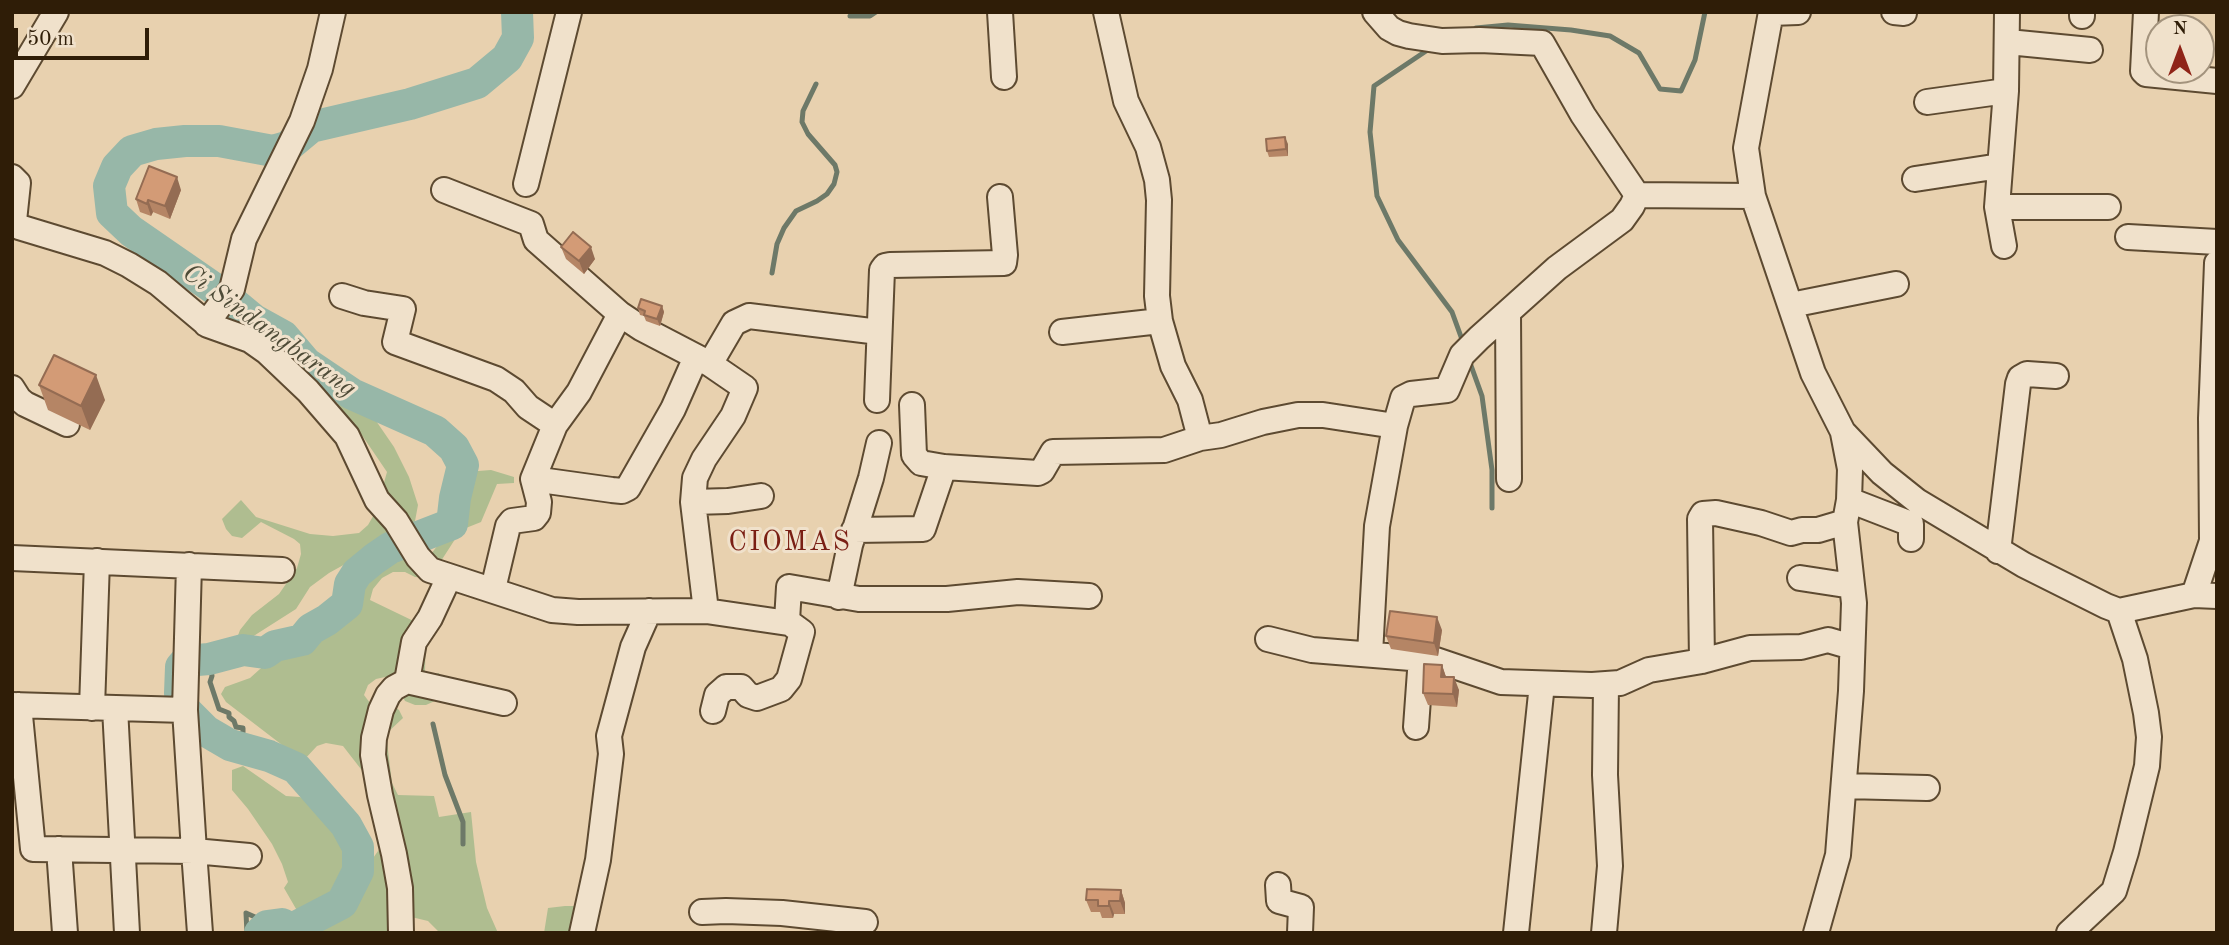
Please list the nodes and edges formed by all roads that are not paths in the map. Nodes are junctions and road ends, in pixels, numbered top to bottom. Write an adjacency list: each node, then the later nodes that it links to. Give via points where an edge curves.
1 (56, 12): 17 (street)
2 (333, 12): 41 (street, via 302,121 244,239 227,297)
3 (569, 12): 23 (street)
4 (1000, 12): 15 (street)
5 (1106, 12): 40 (street, via 1126,101 1148,147 1157,180)
6 (1375, 12): 25 (street, via 1398,33 1442,41 1542,43)
7 (1798, 12): 11 (street)
8 (1894, 12): 12 (street)
9 (2007, 12): 13 (street)
10 (2146, 12): 16 (street, via 2146,74)
11 (1771, 13): 26 (street, via 1746,148)
12 (1904, 13)
13 (2008, 43): 14 (street); 18 (street)
14 (2090, 51)
15 (1004, 78)
16 (2217, 81)
17 (12, 86)
18 (2006, 91): 19 (street); 20 (street)
19 (1927, 102)
20 (2000, 166): 22 (street); 28 (street)
21 (12, 177): 41 (street, via 18,183 16,225 129,265)
22 (1915, 179)
23 (526, 184)
24 (444, 190): 39 (street, via 531,224 536,240)
25 (1637, 195): 26 (street); 38 (street, via 1622,220)
26 (1753, 196): 36 (street)
27 (1000, 197): 42 (street, via 1004,264 885,267)
28 (1997, 207): 29 (street); 32 (street)
29 (2108, 207)
30 (2127, 237): 31 (street)
31 (2217, 242)
32 (2004, 246)
33 (2217, 263): 37 (street)
34 (1896, 284): 36 (street)
35 (342, 296): 50 (street, via 403,309 395,342 508,385 528,407)
36 (1791, 305): 52 (street, via 1813,373)
37 (2216, 307): 72 (street, via 2212,541)
38 (1508, 312): 51 (street, via 1471,346 1447,390 1403,398); 57 (street)
39 (620, 314): 44 (street); 50 (street, via 579,392)
40 (1160, 321): 43 (street); 53 (street)
41 (206, 324): 68 (street, via 250,340 308,391 347,436 369,487 413,548 430,570)
42 (879, 332): 44 (street, via 748,316 734,323); 47 (street)
43 (1062, 332)
44 (703, 360): 56 (street, via 628,488 622,491); 59 (street, via 745,388 695,478)
45 (2056, 376): 63 (street, via 2027,374 2018,384)
46 (12, 384): 49 (street, via 25,404)
47 (877, 400)
48 (912, 405): 55 (street, via 916,460)
49 (67, 424)
50 (555, 425): 56 (street)
51 (1395, 426): 53 (street, via 1298,415); 81 (street, via 1377,526)
52 (1843, 432): 60 (street, via 1850,469); 63 (street, via 1894,484)
53 (1200, 438): 55 (street, via 1154,451 1054,452 1038,473)
54 (879, 443): 61 (street)
55 (944, 467): 61 (street, via 923,529)
56 (533, 479): 71 (street, via 538,513 508,526)
57 (1509, 479)
58 (761, 496): 59 (street)
59 (693, 502): 76 (street)
60 (1847, 511): 62 (street, via 1911,524); 70 (street); 83 (street, via 1818,530 1791,533 1703,514)
61 (855, 530): 74 (street)
62 (1911, 539)
63 (1998, 551): 77 (street)
64 (12, 558): 65 (street)
65 (97, 561): 66 (street); 89 (street)
66 (189, 565): 67 (street); 90 (street)
67 (282, 570)
68 (449, 577): 71 (street); 84 (street, via 414,642)
69 (1800, 578): 70 (street)
70 (1852, 586): 80 (street)
71 (493, 589): 75 (street, via 552,610)
72 (2205, 595): 77 (street)
73 (1089, 596): 74 (street, via 1018,592 947,599)
74 (839, 597): 78 (street, via 789,587)
75 (649, 611): 76 (street); 106 (street, via 633,647 609,736 611,754 598,860)
76 (706, 611): 78 (street)
77 (2119, 611): 111 (street, via 2146,713 2147,766 2114,891)
78 (788, 623): 91 (street, via 802,633 785,685 757,698 741,687 726,687 717,695)
79 (1268, 639): 81 (street, via 1312,650)
80 (1852, 647): 83 (street, via 1828,640 1801,647 1750,648); 93 (street)
81 (1370, 654): 82 (street)
82 (1421, 657): 85 (street, via 1494,681); 92 (street)
83 (1703, 661): 86 (street, via 1648,670)
84 (407, 681): 87 (street); 105 (street, via 394,688 381,710 373,755 400,888)
85 (1542, 684): 86 (street); 108 (street)
86 (1606, 685): 109 (street, via 1610,866)
87 (504, 703)
88 (16, 705): 89 (street); 95 (street, via 33,849)
89 (103, 708): 90 (street); 97 (street)
90 (185, 710): 96 (street)
91 (713, 711)
92 (1416, 727)
93 (1844, 786): 94 (street); 110 (street, via 1838,855)
94 (1927, 788)
95 (59, 849): 97 (street); 102 (street)
96 (194, 851): 97 (street); 98 (street); 104 (street)
97 (123, 852): 103 (street)
98 (249, 856)
99 (1278, 885): 107 (street, via 1279,901 1301,906)
100 (719, 919): 101 (street, via 810,915)
101 (865, 922)
102 (65, 933)
103 (127, 933)
104 (200, 933)
105 (401, 933)
106 (582, 933)
107 (1300, 933)
108 (1516, 933)
109 (1604, 933)
110 (1816, 933)
111 (2069, 933)

